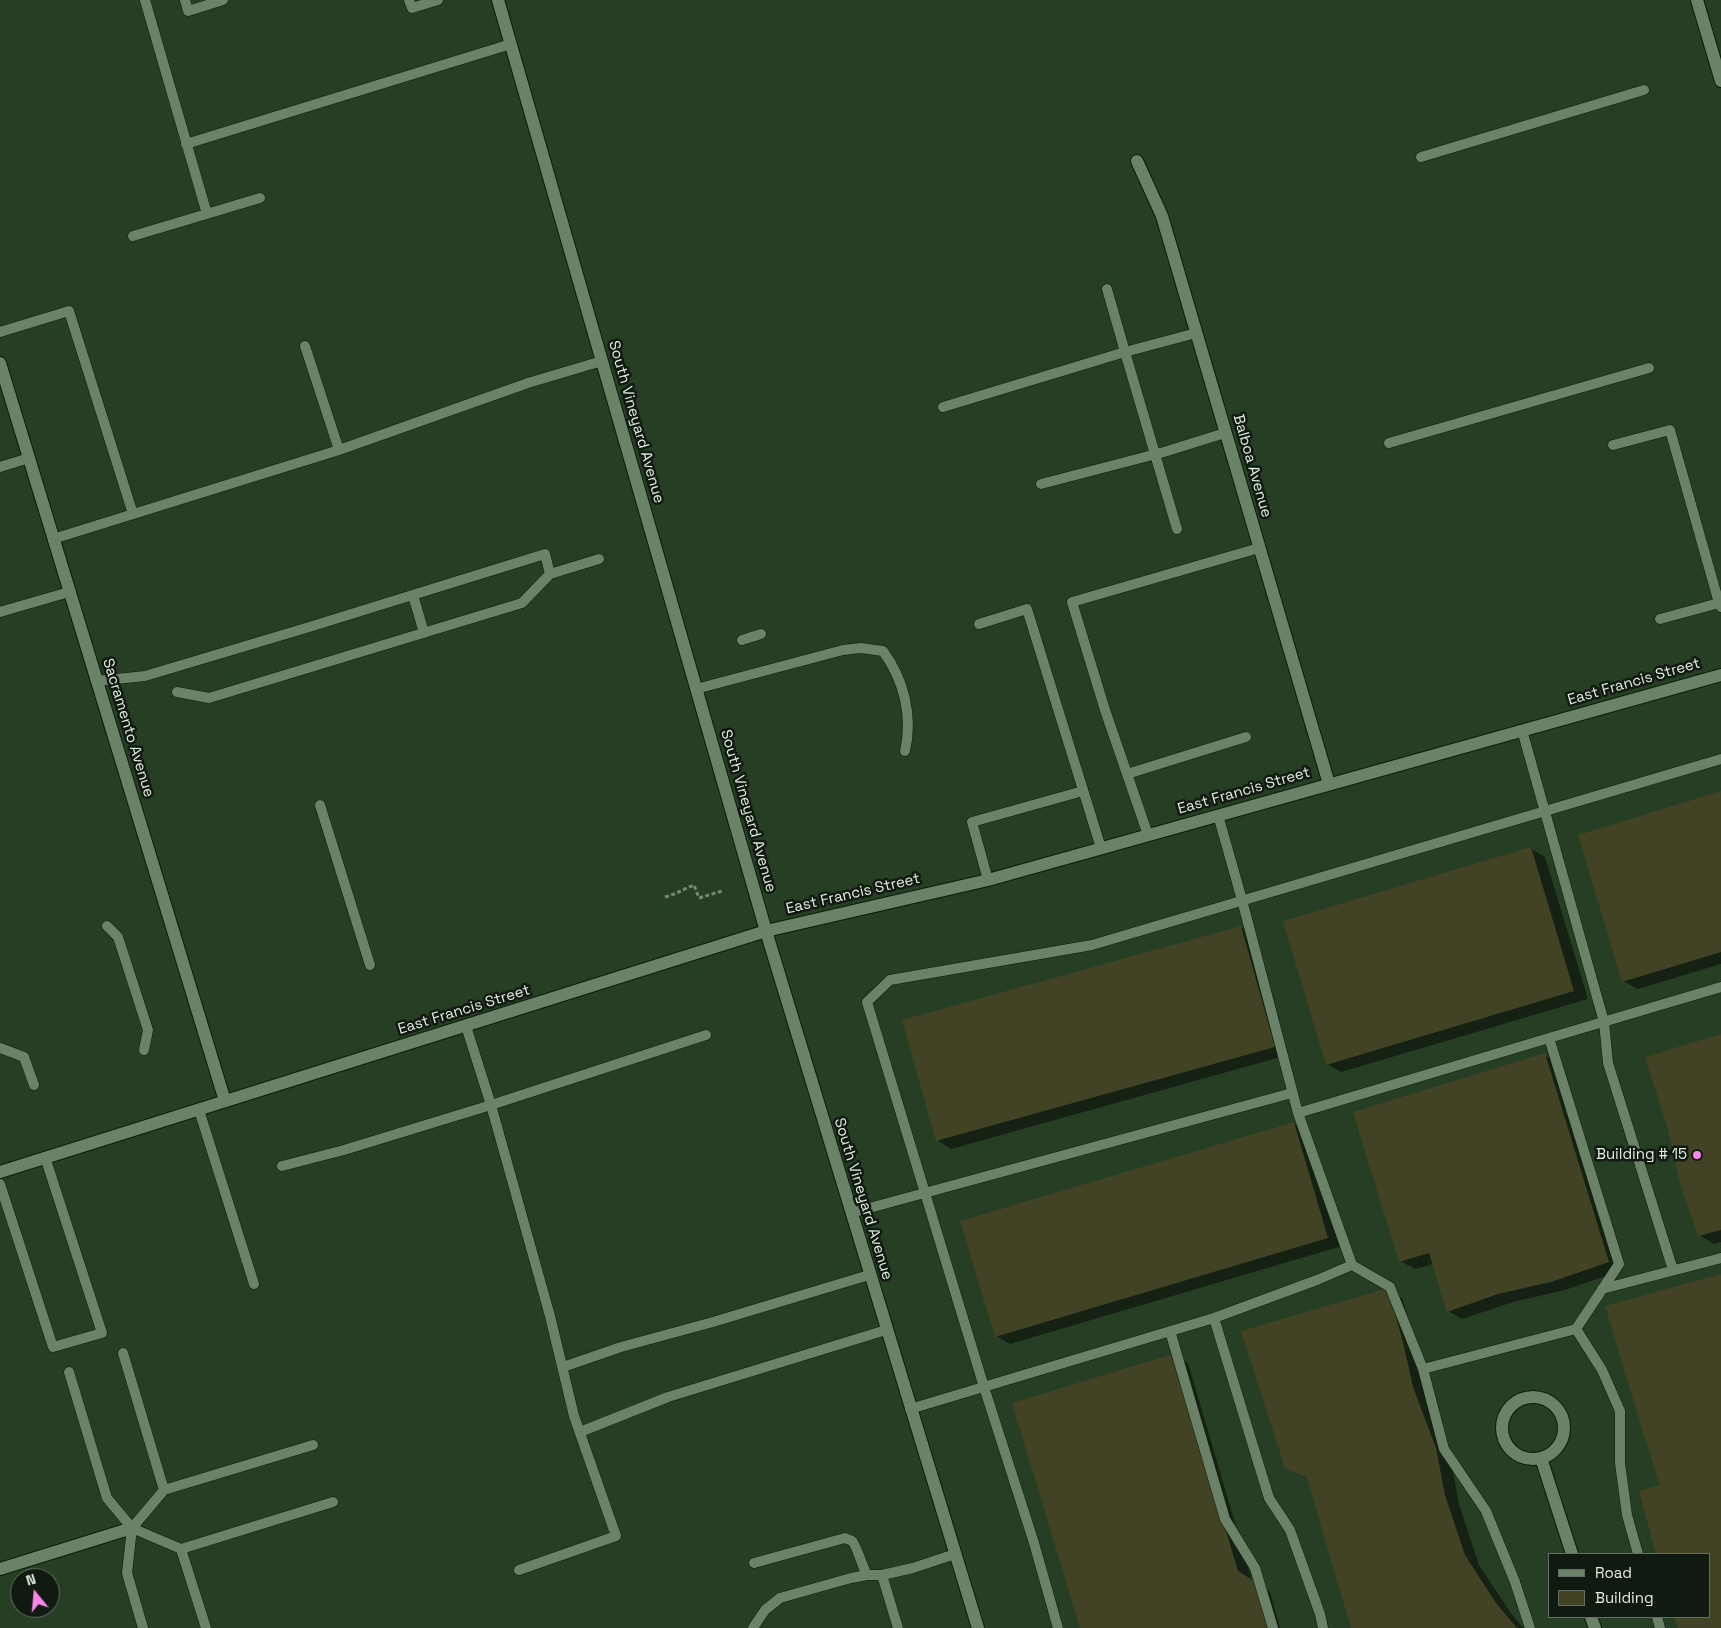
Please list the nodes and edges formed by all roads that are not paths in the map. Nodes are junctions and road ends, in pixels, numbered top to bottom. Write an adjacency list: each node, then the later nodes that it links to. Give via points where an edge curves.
1 (144, 0): 11 (lane)
2 (185, 0): 3 (lane, via 188,11)
3 (223, 0)
4 (409, 0): 5 (lane, via 412,8)
5 (438, 0)
6 (498, 0): 8 (street, South Vineyard Avenue)
7 (1697, 0): 9 (street)
8 (511, 44): 11 (lane); 22 (street, South Vineyard Avenue)
9 (1721, 80)
10 (1644, 90): 12 (lane)
11 (186, 144): 15 (lane)
12 (1421, 157)
13 (1137, 160): 19 (street, Balboa Avenue, via 1162,216)
14 (260, 198): 15 (lane)
15 (207, 214): 16 (lane)
16 (132, 236)
17 (1107, 289): 21 (lane)
18 (0, 332): 34 (lane, via 69,311)
19 (1196, 333): 21 (lane); 26 (street, Balboa Avenue)
20 (305, 346): 29 (lane)
21 (1125, 352): 25 (lane); 30 (lane)
22 (602, 361): 29 (lane, via 528,383); 51 (street, South Vineyard Avenue)
23 (0, 363): 31 (street, Sacramento Avenue)
24 (1649, 368): 27 (lane)
25 (942, 407)
26 (1225, 433): 30 (lane); 37 (street, Balboa Avenue)
27 (1388, 444)
28 (1613, 445): 42 (lane, via 1670,430)
29 (339, 450): 34 (lane)
30 (1154, 454): 33 (lane); 35 (lane)
31 (29, 458): 32 (lane); 36 (street, Sacramento Avenue)
32 (0, 467)
33 (1042, 484)
34 (133, 514): 36 (lane)
35 (1177, 529)
36 (53, 539): 40 (street, Sacramento Avenue)
37 (1259, 548): 57 (lane, via 1072,602); 58 (street, Balboa Avenue)
38 (599, 559): 39 (lane)
39 (550, 574): 41 (lane, via 545,554); 46 (lane, via 522,603)
40 (69, 592): 43 (lane); 50 (street, Sacramento Avenue)
41 (413, 595): 46 (lane); 50 (lane, via 145,676)
42 (1720, 606): 44 (lane)
43 (0, 612)
44 (1660, 619)
45 (980, 624): 59 (lane, via 1027,609)
46 (424, 633): 52 (lane, via 209,698)
47 (762, 634): 48 (lane)
48 (742, 640)
49 (1721, 674): 53 (street, East Francis Street)
50 (97, 681): 79 (street, Sacramento Avenue)
51 (696, 689): 55 (lane, via 843,650 883,651 894,665 906,701 909,736); 68 (street, South Vineyard Avenue)
52 (176, 692)
53 (1522, 730): 58 (street, East Francis Street); 61 (lane)
54 (1246, 737): 57 (lane)
55 (905, 751)
56 (1721, 759): 61 (lane)
57 (1127, 774): 63 (lane)
58 (1329, 784): 62 (street, East Francis Street)
59 (1083, 791): 64 (lane); 65 (lane, via 972,822)
60 (320, 805): 69 (lane)
61 (1544, 811): 66 (lane); 71 (lane)
62 (1218, 815): 63 (street, East Francis Street); 66 (lane)
63 (1148, 835): 64 (street, East Francis Street)
64 (1101, 848): 65 (street, East Francis Street)
65 (988, 880): 68 (street, East Francis Street)
66 (1242, 900): 78 (lane); 87 (lane, via 1092,945 890,980 868,1002)
67 (107, 926): 76 (lane, via 118,937 148,1030)
68 (766, 931): 72 (street, East Francis Street); 88 (street, South Vineyard Avenue)
69 (370, 966)
70 (1721, 987): 71 (lane)
71 (1604, 1022): 74 (lane); 91 (lane, via 1608,1063)
72 (466, 1026): 79 (street, East Francis Street); 80 (lane)
73 (706, 1035): 80 (lane)
74 (1549, 1038): 82 (lane); 94 (lane, via 1618,1264)
75 (0, 1048): 77 (lane, via 24,1057)
76 (144, 1050)
77 (34, 1085)
78 (1292, 1093): 82 (lane); 87 (lane)
79 (225, 1102): 81 (street, East Francis Street)
80 (491, 1105): 84 (lane); 100 (lane)
81 (199, 1110): 83 (street, East Francis Street); 93 (lane)
82 (1298, 1113): 90 (lane)
83 (45, 1157): 85 (street, East Francis Street); 86 (lane, via 102,1333 53,1347)
84 (282, 1166)
85 (0, 1172)
86 (0, 1184)
87 (925, 1192): 88 (lane); 103 (lane)
88 (850, 1213): 92 (street, South Vineyard Avenue)
89 (1721, 1258): 91 (lane)
90 (1352, 1265): 95 (lane); 101 (lane, via 1390,1288)
91 (1673, 1270): 94 (lane)
92 (869, 1275): 97 (street, South Vineyard Avenue); 100 (lane)
93 (254, 1284)
94 (1602, 1289): 96 (lane)
95 (1214, 1318): 98 (lane); 127 (lane, via 1269,1498 1290,1530)
96 (1576, 1329): 101 (lane); 113 (lane, via 1602,1370 1620,1411 1620,1463 1627,1515)
97 (886, 1330): 104 (street, South Vineyard Avenue); 105 (lane, via 668,1398)
98 (1170, 1331): 103 (lane); 126 (lane, via 1225,1520 1255,1568)
99 (123, 1353): 108 (lane)
100 (563, 1367): 105 (lane)
101 (1423, 1368): 128 (lane, via 1444,1449 1486,1511)
102 (70, 1372): 110 (lane, via 107,1498)
103 (984, 1387): 104 (lane); 125 (lane)
104 (910, 1409): 114 (street, South Vineyard Avenue)
105 (580, 1432): 117 (lane, via 616,1536)
106 (313, 1445): 108 (lane)
107 (1542, 1458): 107 (street, via 1561,1444 1564,1420 1549,1400 1525,1397 1506,1412 1502,1436 1517,1455 1529,1459); 112 (street)
108 (164, 1490): 110 (lane)
109 (333, 1502): 111 (lane)
110 (132, 1528): 111 (lane); 116 (street); 120 (lane, via 127,1572)
111 (182, 1549): 121 (lane)
112 (1572, 1553)
113 (1638, 1553)
114 (955, 1554): 119 (lane); 124 (street, South Vineyard Avenue)
115 (754, 1563): 118 (lane, via 845,1538 856,1546)
116 (0, 1569)
117 (519, 1570)
118 (867, 1575): 119 (lane); 122 (lane, via 780,1598)
119 (882, 1575): 123 (lane)
120 (143, 1628)
121 (206, 1628)
122 (753, 1628)
123 (898, 1628)
124 (978, 1628)
125 (1058, 1628)
126 (1273, 1628)
127 (1323, 1628)
128 (1530, 1628)

